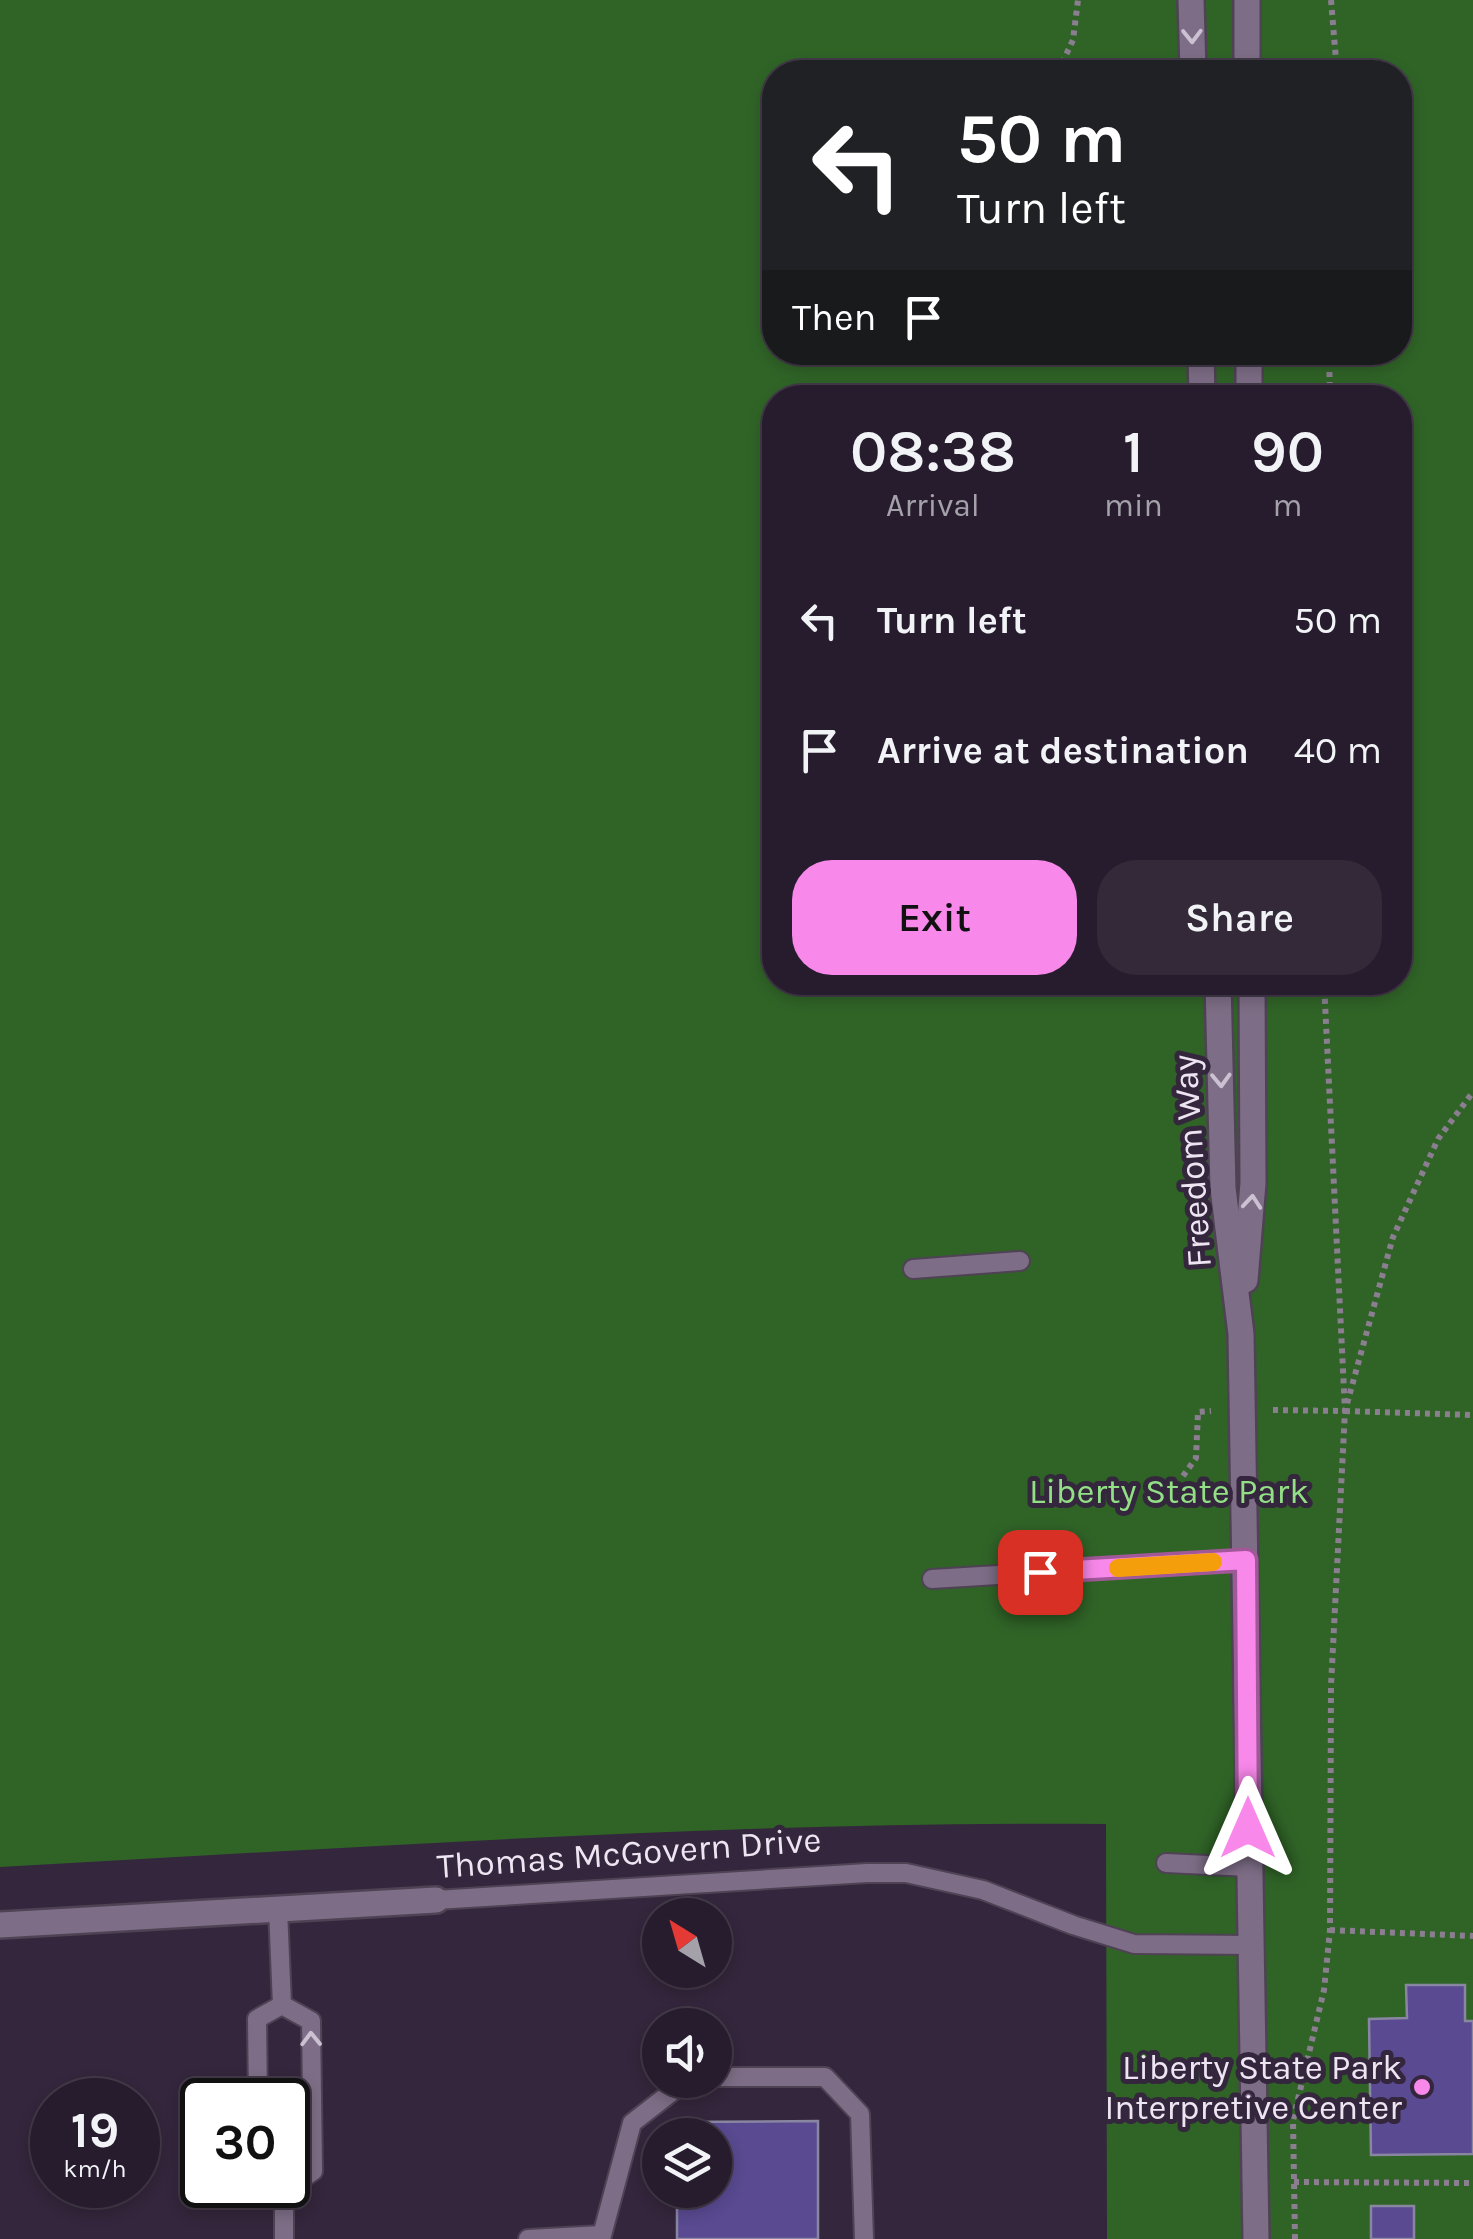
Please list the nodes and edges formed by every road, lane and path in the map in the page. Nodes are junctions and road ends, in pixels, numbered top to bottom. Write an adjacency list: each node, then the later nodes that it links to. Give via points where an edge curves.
1 (1078, 0): 5 (path)
2 (1191, 0): 6 (street, one-way to 6)
3 (1247, 0): 7 (street)
4 (1330, 0): 8 (path)
5 (1064, 60)
6 (1193, 60)
7 (1247, 60)
8 (1335, 60)
9 (1218, 995): 15 (street, Freedom Way, one-way to 15, via 1224,1188)
10 (1252, 995): 15 (street, Freedom Way, one-way to 10, via 1253,1183)
11 (1325, 995): 17 (path)
12 (1473, 1092): 17 (path, via 1438,1139 1393,1237)
13 (1020, 1262): 14 (lane)
14 (912, 1269)
15 (1241, 1334): 16 (street, Freedom Way)
16 (1242, 1410): 17 (path); 19 (path, via 1198,1412 1196,1458); 20 (street, Freedom Way)
17 (1345, 1411): 18 (path); 27 (path, via 1331,1686)
18 (1473, 1415)
19 (1183, 1476)
20 (1246, 1560): 21 (lane); 23 (street, Freedom Way)
21 (932, 1579)
22 (1166, 1863): 23 (lane)
23 (1249, 1867): 29 (street, Freedom Way)
24 (436, 1900): 25 (street, Thomas McGovern Drive); 29 (lane, Thomas McGovern Drive, via 906,1874 983,1890 1134,1944)
25 (278, 1909): 26 (street, Thomas McGovern Drive); 30 (lane)
26 (0, 1925)
27 (1330, 1930): 28 (path); 35 (path, via 1324,1990 1293,2120)
28 (1473, 1936)
29 (1252, 1945): 42 (street, Freedom Way)
30 (282, 2005): 32 (lane, via 257,2018); 34 (lane, one-way to 30, via 310,2021)
31 (732, 2077): 41 (lane, via 825,2077 860,2114)
32 (258, 2078)
33 (663, 2098): 38 (lane, via 632,2123)
34 (310, 2172)
35 (1294, 2182): 36 (path); 43 (path)
36 (1473, 2183)
37 (282, 2208): 39 (lane)
38 (601, 2237): 40 (lane)
39 (284, 2239)
40 (528, 2239)
41 (864, 2239)
42 (1256, 2239)
43 (1295, 2239)

